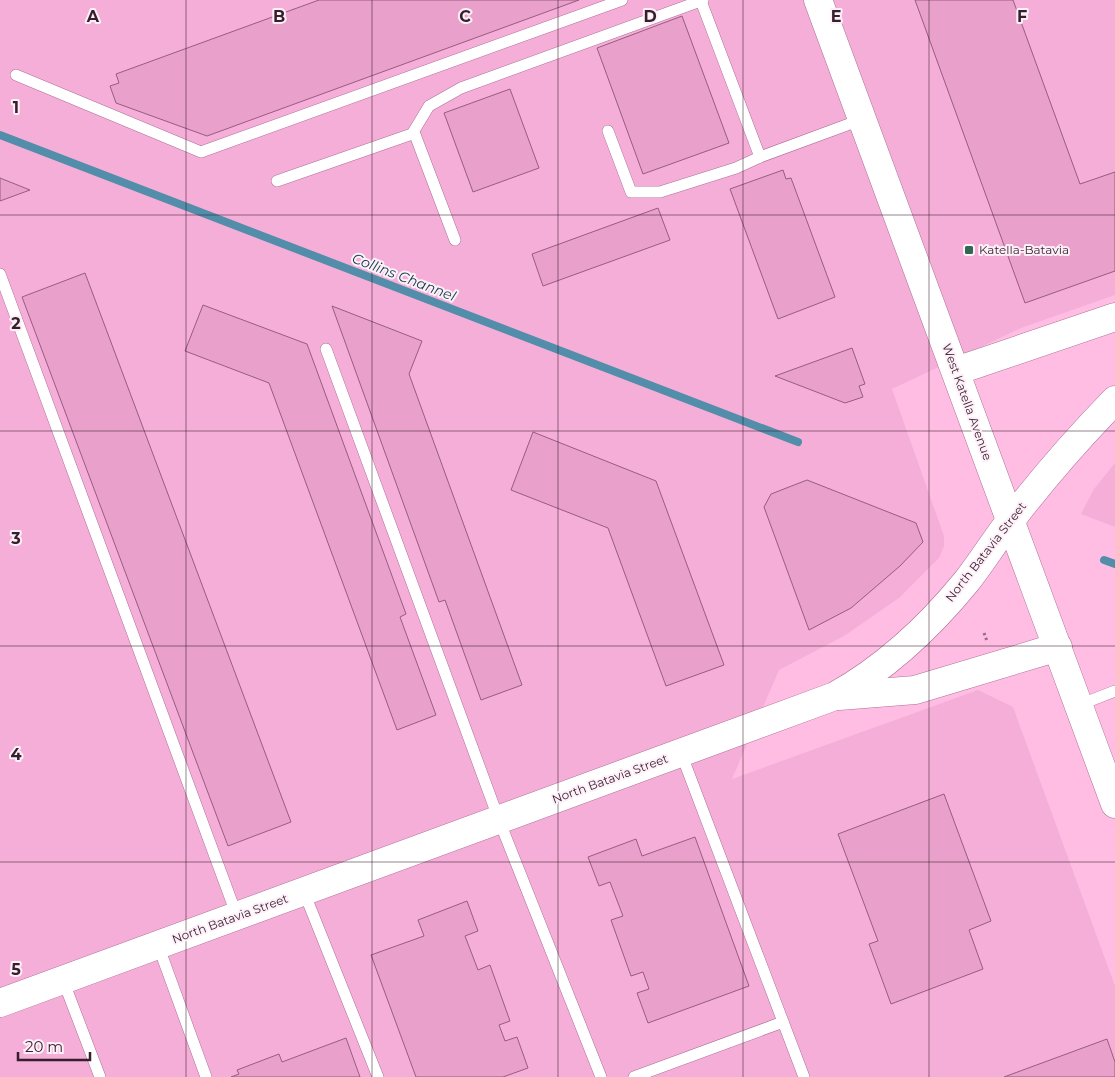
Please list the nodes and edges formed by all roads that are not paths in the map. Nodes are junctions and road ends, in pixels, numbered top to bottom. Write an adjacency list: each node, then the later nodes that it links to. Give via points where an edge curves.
1 (622, 0): 4 (lane, via 202,152)
2 (702, 0): 7 (lane, via 460,88 429,106); 8 (lane)
3 (818, 0): 5 (street, West Katella Avenue)
4 (16, 75)
5 (863, 119): 8 (lane); 14 (street, West Katella Avenue)
6 (608, 131): 8 (lane, via 631,192 660,192)
7 (414, 132): 9 (lane); 10 (lane)
8 (760, 157)
9 (277, 181)
10 (455, 240)
11 (0, 274): 25 (lane)
12 (1115, 317): 14 (street)
13 (326, 349): 23 (lane)
14 (956, 371): 16 (street, West Katella Avenue)
15 (1115, 400): 16 (street, North Batavia Street, via 1054,466)
16 (1011, 520): 17 (street, West Katella Avenue); 19 (street, North Batavia Street, via 966,582 932,618 897,652 857,684)
17 (1058, 647): 19 (street, via 915,690); 20 (street, West Katella Avenue)
18 (1115, 691): 20 (lane)
19 (835, 696): 21 (street, North Batavia Street)
20 (1079, 704): 22 (street, West Katella Avenue)
21 (681, 753): 23 (street, North Batavia Street); 29 (lane)
22 (1115, 804)
23 (499, 820): 24 (street, North Batavia Street); 33 (lane)
24 (304, 892): 25 (street, North Batavia Street); 32 (lane)
25 (237, 916): 26 (street, North Batavia Street)
26 (158, 945): 27 (street, North Batavia Street); 31 (lane)
27 (63, 980): 28 (street, North Batavia Street); 30 (lane)
28 (0, 1003)
29 (783, 1022): 34 (lane); 35 (lane)
30 (100, 1077)
31 (206, 1077)
32 (378, 1077)
33 (601, 1077)
34 (634, 1077)
35 (804, 1077)

